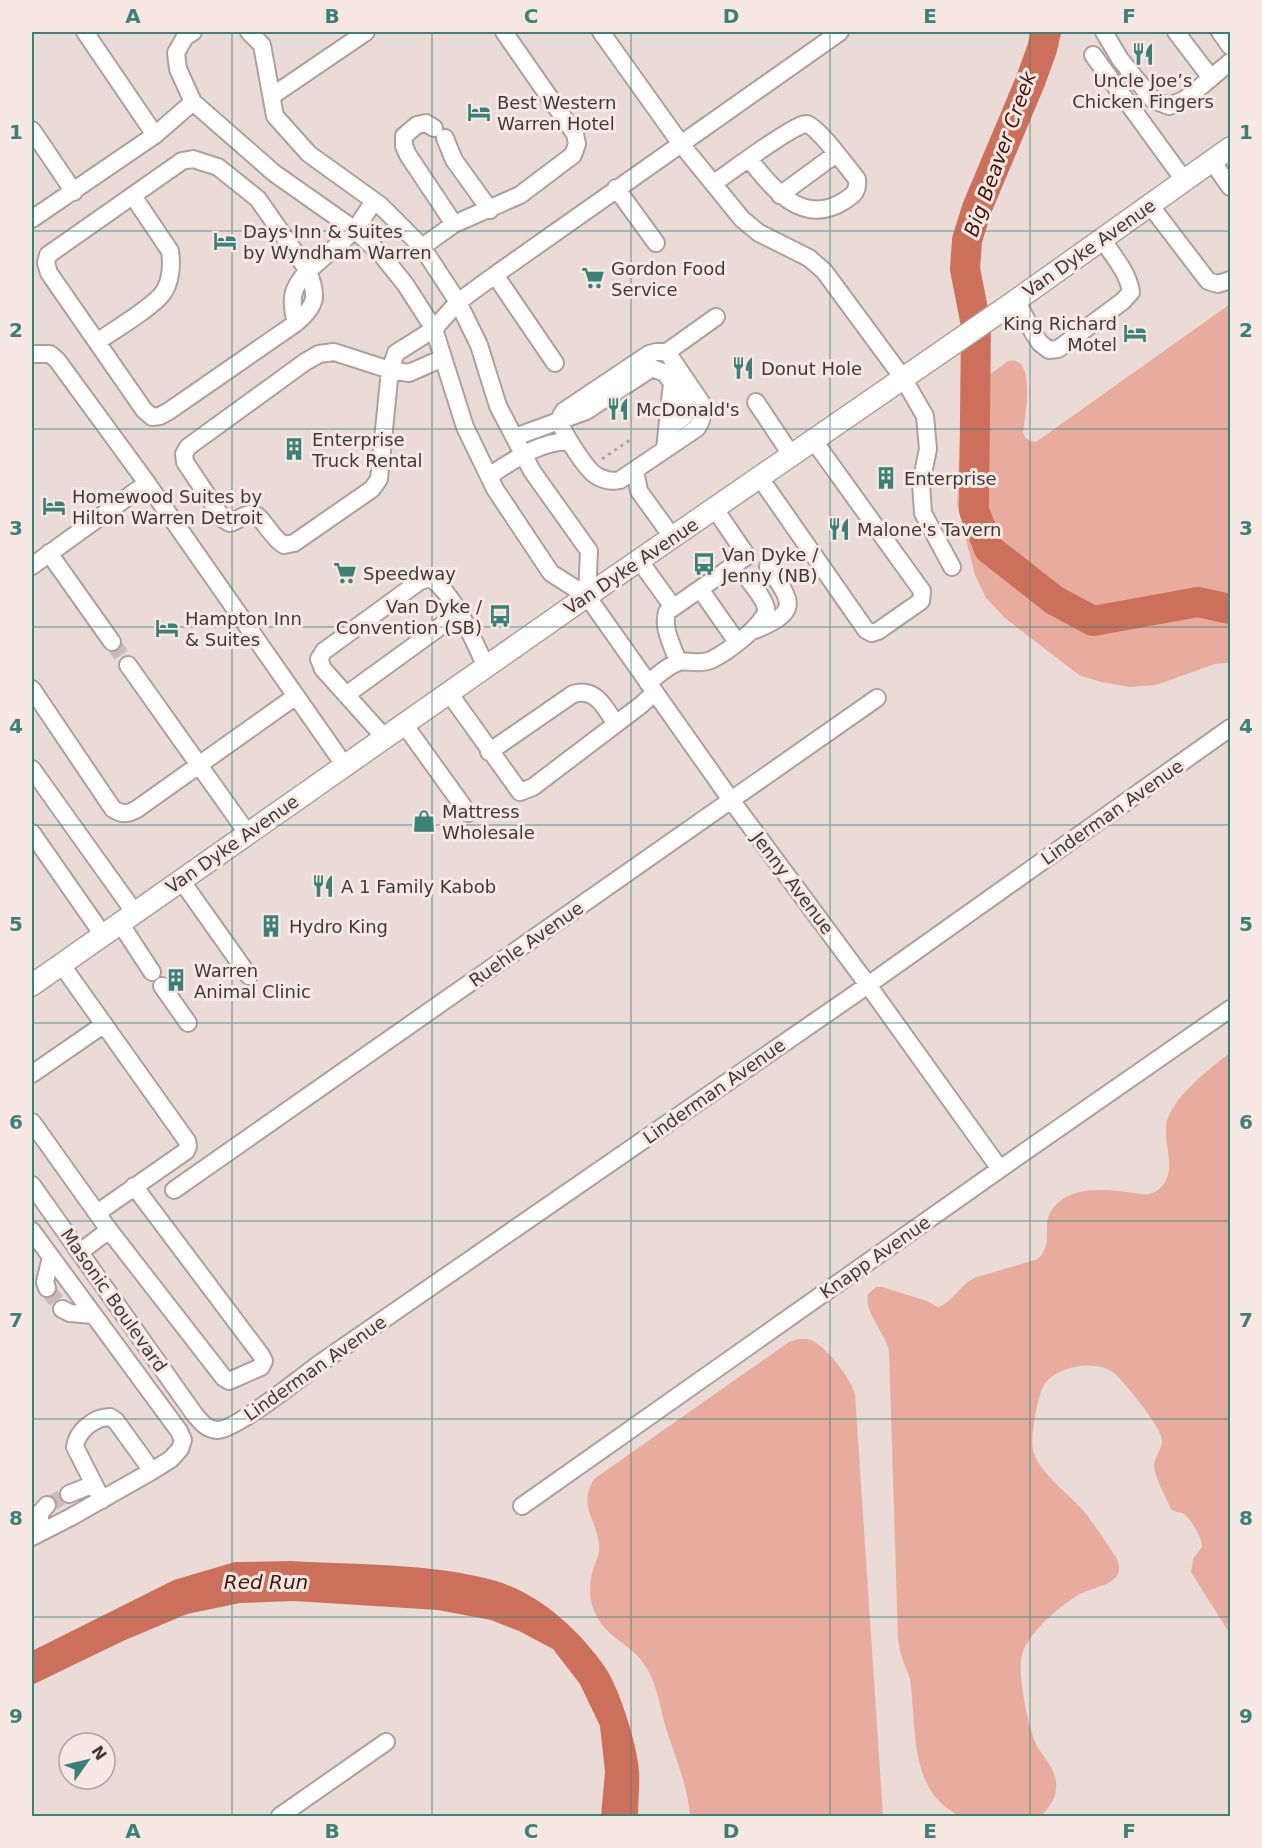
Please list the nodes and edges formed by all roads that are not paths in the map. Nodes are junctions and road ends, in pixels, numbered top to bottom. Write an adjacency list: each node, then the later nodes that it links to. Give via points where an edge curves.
1 (85, 32): 18 (street)
2 (193, 32): 16 (street, via 185,37 176,53 178,69)
3 (249, 32): 15 (street, via 262,45)
4 (366, 32): 15 (street)
5 (504, 32): 33 (street, via 575,134 578,144 573,155 519,195)
6 (601, 32): 19 (street)
7 (840, 32): 19 (street)
8 (1104, 32): 14 (street, via 1153,100 1169,106 1184,100)
9 (1176, 32): 14 (street)
10 (1220, 32): 11 (street)
11 (1230, 46)
12 (1093, 55): 24 (street)
13 (1230, 62): 14 (street)
14 (1211, 78)
15 (272, 96): 31 (street, via 275,116 309,154)
16 (193, 102): 18 (street); 36 (street, via 274,173)
17 (32, 130): 28 (street)
18 (155, 135): 28 (street)
19 (681, 144): 25 (street); 27 (street)
20 (1230, 148): 23 (main road, Van Dyke Avenue)
21 (836, 154): 22 (street, via 820,135 800,124); 29 (street); 29 (street, via 857,179 854,195 833,208 817,210)
22 (749, 159): 25 (street); 29 (street)
23 (1212, 161): 24 (main road, Van Dyke Avenue); 26 (street)
24 (1184, 180): 32 (main road, Van Dyke Avenue)
25 (714, 183): 53 (street, via 742,219 759,233 809,258 824,271)
26 (1230, 187)
27 (616, 188): 38 (street); 41 (street)
28 (74, 192): 34 (street)
29 (780, 195)
30 (132, 196): 40 (street, via 182,161 193,159 218,167 258,199); 47 (street, via 170,251 168,285 156,300); 47 (street, via 48,255 46,263)
31 (374, 201): 36 (street); 39 (street)
32 (1150, 205): 37 (main road, Van Dyke Avenue); 42 (street, via 1208,281 1218,284)
33 (490, 210): 35 (street); 35 (street, via 440,133 426,123 417,125 404,136 404,146)
34 (32, 219)
35 (454, 224): 39 (street)
36 (355, 230): 40 (street); 46 (street, via 405,284)
37 (1102, 239): 44 (main road, Van Dyke Avenue); 44 (street, via 1130,282 1131,292 1058,349 1049,350 1040,343)
38 (656, 243)
39 (422, 247): 43 (street)
40 (308, 271): 47 (street, via 315,290 310,311 160,416 152,417 144,410)
41 (495, 275): 43 (street); 51 (street)
42 (1230, 280)
43 (458, 302): 46 (street); 56 (street, via 479,345 498,406)
44 (1013, 302): 53 (main road, Van Dyke Avenue)
45 (716, 317): 48 (street)
46 (434, 329): 50 (street); 52 (street, via 396,353)
47 (97, 342)
48 (667, 352): 55 (street, via 649,354 564,411); 59 (street, via 704,412 696,428)
49 (32, 354): 65 (street, via 50,354 57,360)
50 (443, 358): 52 (street, via 409,373); 63 (street, via 465,427)
51 (555, 363)
52 (390, 370): 52 (street, via 334,352 319,354 188,447 185,462 223,519 230,524 253,513 276,542 294,543 372,489 379,479)
53 (903, 378): 58 (main road, Van Dyke Avenue); 71 (street, via 925,416 928,449 921,483 923,513)
54 (756, 402): 61 (street)
55 (560, 422): 56 (street); 57 (street); 59 (street, via 586,411 652,368 664,373 672,383)
56 (515, 437): 60 (street)
57 (569, 441): 60 (street, via 550,443); 62 (street, via 597,477 615,481)
58 (814, 441): 61 (main road, Van Dyke Avenue); 64 (street, via 922,591 921,601 878,631 866,630)
59 (665, 449): 62 (street)
60 (523, 454): 63 (street); 74 (street, via 589,551)
61 (792, 456): 64 (main road, Van Dyke Avenue)
62 (635, 470): 67 (street, via 639,491)
63 (489, 476): 74 (street, via 551,573)
64 (760, 478): 66 (main road, Van Dyke Avenue)
65 (147, 483): 68 (street); 87 (street)
66 (715, 509): 67 (main road, Van Dyke Avenue); 72 (street)
67 (673, 538): 69 (main road, Van Dyke Avenue)
68 (49, 554): 70 (street); 78 (street)
69 (639, 560): 74 (main road, Van Dyke Avenue); 75 (street)
70 (32, 566)
71 (952, 567)
72 (744, 569): 73 (street); 77 (street, via 766,606 766,613); 77 (street, via 751,554 757,554 788,597 787,610)
73 (700, 589): 75 (street); 79 (street)
74 (587, 596): 82 (main road, Van Dyke Avenue); 83 (street, Jenny Avenue)
75 (673, 607): 80 (street, via 665,620)
76 (459, 614): 82 (street); 86 (street); 86 (street, via 438,584 430,578 420,581 324,651 319,659 322,669)
77 (751, 632): 79 (street)
78 (112, 642)
79 (736, 642): 80 (street, via 711,660)
80 (678, 662): 83 (street)
81 (128, 665): 94 (street)
82 (486, 667): 85 (main road, Van Dyke Avenue)
83 (652, 688): 90 (street); 97 (street, Jenny Avenue)
84 (32, 689): 94 (street, via 120,814 129,814)
85 (449, 693): 89 (main road, Van Dyke Avenue); 93 (street)
86 (346, 695): 92 (street)
87 (296, 696): 94 (street); 95 (street)
88 (878, 698): 97 (street, Ruehle Avenue)
89 (404, 724): 92 (main road, Van Dyke Avenue); 98 (street)
90 (616, 724): 93 (street, via 598,699 581,691); 93 (street, via 524,792 516,789)
91 (1230, 728): 106 (street, Linderman Avenue)
92 (385, 738): 95 (main road, Van Dyke Avenue)
93 (489, 752)
94 (199, 765): 100 (street)
95 (345, 766): 100 (main road, Van Dyke Avenue)
96 (32, 769): 102 (street)
97 (731, 800): 106 (street, Jenny Avenue); 115 (street, Ruehle Avenue)
98 (468, 813)
99 (32, 833): 102 (street)
100 (248, 834): 101 (main road, Van Dyke Avenue)
101 (182, 880): 102 (main road, Van Dyke Avenue); 104 (street)
102 (119, 924): 103 (main road, Van Dyke Avenue); 108 (street)
103 (61, 964): 105 (main road, Van Dyke Avenue); 109 (street)
104 (249, 976)
105 (32, 985)
106 (868, 985): 112 (street, Jenny Avenue); 124 (street, Linderman Avenue, via 240,1421 220,1431 207,1428)
107 (1230, 1009): 112 (street, Knapp Avenue)
108 (188, 1023)
109 (103, 1025): 110 (street); 114 (street, via 188,1146)
110 (32, 1074)
111 (32, 1122): 116 (street)
112 (1000, 1169): 129 (street, Knapp Avenue)
113 (32, 1185): 119 (street, Masonic Boulevard)
114 (134, 1186): 116 (street); 117 (street, via 261,1355 261,1367 229,1381 224,1378)
115 (174, 1190)
116 (97, 1213): 117 (street)
117 (109, 1230): 119 (street)
118 (32, 1231): 120 (street)
119 (80, 1252): 124 (street, Masonic Boulevard)
120 (51, 1257): 121 (street); 123 (street)
121 (47, 1288)
122 (62, 1309): 123 (street)
123 (93, 1315): 125 (street, via 183,1440 171,1459)
124 (195, 1415)
125 (152, 1471): 126 (street); 126 (street, via 116,1421 102,1417 80,1432 75,1447)
126 (98, 1492): 127 (street); 130 (street)
127 (69, 1494)
128 (47, 1505): 130 (street, via 40,1513)
129 (522, 1506)
130 (38, 1534)
131 (386, 1742): 132 (street)
132 (280, 1816)

